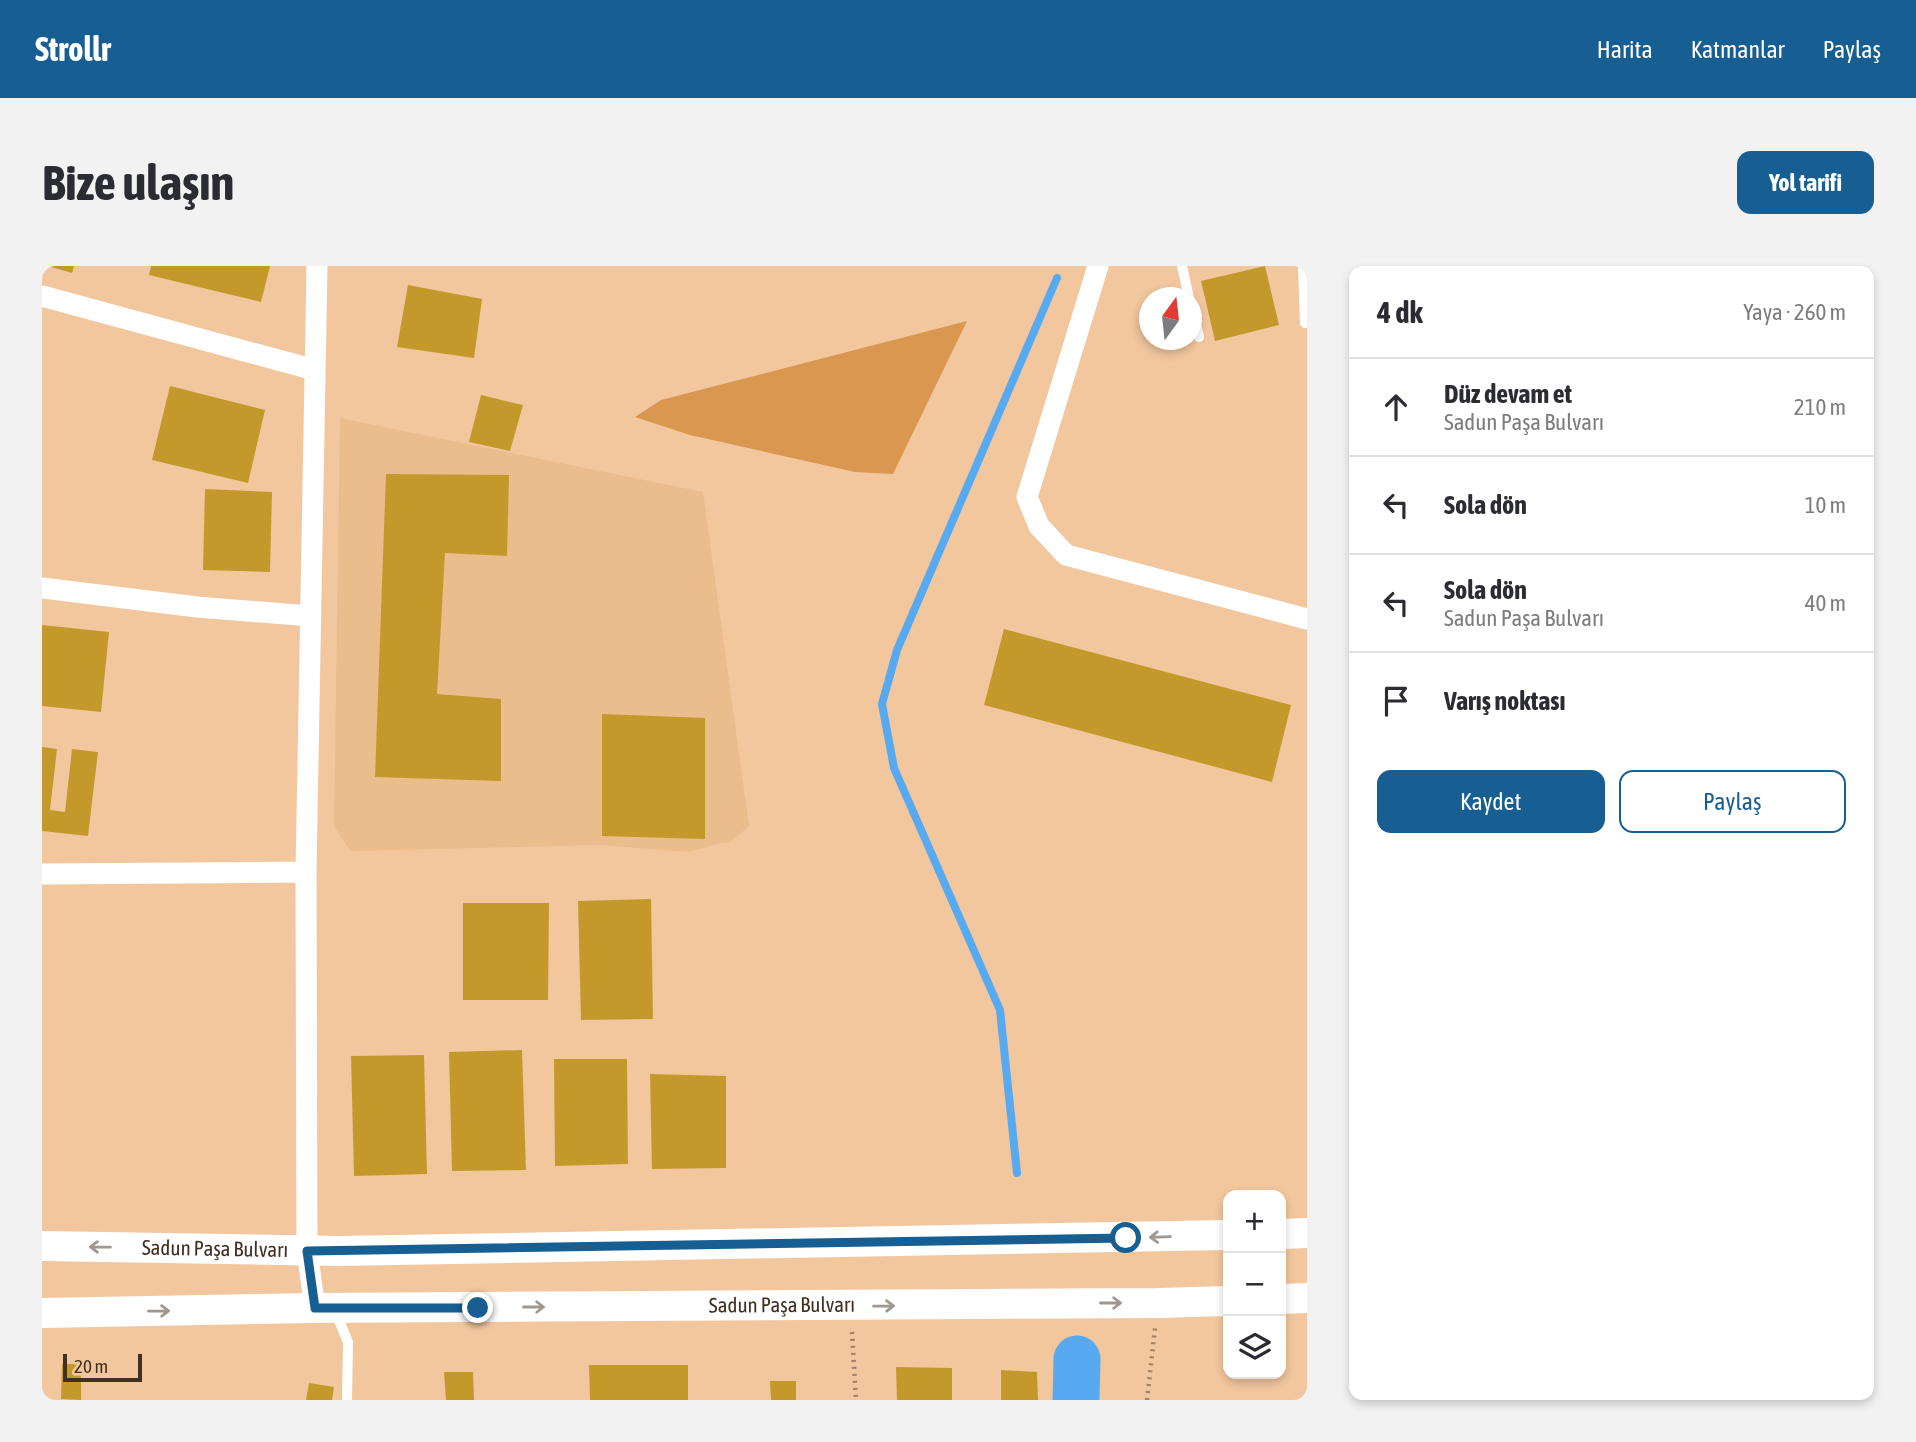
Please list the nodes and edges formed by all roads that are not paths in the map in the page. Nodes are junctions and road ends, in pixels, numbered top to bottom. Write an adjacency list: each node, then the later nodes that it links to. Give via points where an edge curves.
1 (317, 266): 8 (street)
2 (1098, 266): 11 (street, via 1027,497 1039,526 1066,555)
3 (1182, 266): 5 (lane)
4 (1303, 266): 7 (lane)
5 (1187, 287)
6 (42, 296): 8 (street)
7 (1305, 323)
8 (315, 370): 10 (street)
9 (42, 587): 10 (street)
10 (311, 616): 12 (street)
11 (1307, 619)
12 (306, 872): 13 (street); 18 (street)
13 (42, 874)
14 (1307, 1233): 15 (main road)
15 (1286, 1234)
16 (1223, 1235): 18 (main road, Sadun Paşa Bulvarı, one-way to 18)
17 (42, 1246): 18 (main road, Sadun Paşa Bulvarı, one-way to 17)
18 (307, 1251): 22 (street)
19 (1307, 1298): 20 (main road)
20 (1286, 1299)
21 (1223, 1301): 22 (main road, Sadun Paşa Bulvarı, one-way to 21)
22 (315, 1308): 23 (main road, Sadun Paşa Bulvarı, one-way to 22); 24 (lane, via 337,1317 348,1342)
23 (42, 1313)
24 (347, 1400)

